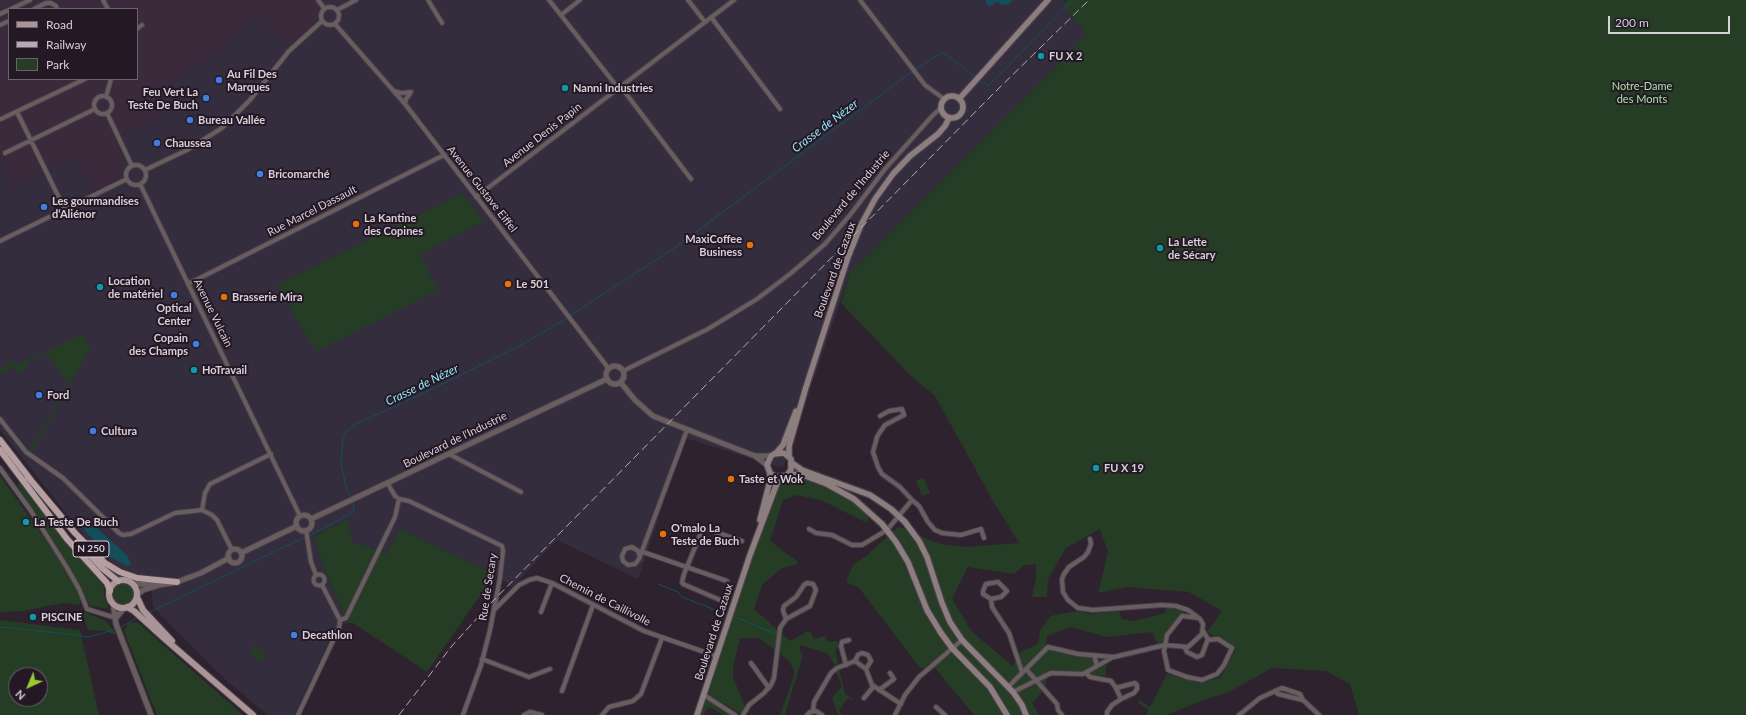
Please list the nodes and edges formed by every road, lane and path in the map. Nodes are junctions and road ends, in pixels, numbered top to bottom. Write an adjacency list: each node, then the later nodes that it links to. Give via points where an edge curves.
1 (30, 0): 11 (street)
2 (318, 0): 14 (street)
3 (356, 0): 15 (street)
4 (428, 0): 19 (street)
5 (549, 0): 16 (street)
6 (580, 0): 16 (street)
7 (688, 0): 20 (street)
8 (734, 0): 17 (street, Avenue Denis Papin)
9 (860, 0): 29 (street, via 929,89)
10 (1048, 0): 30 (main road)
11 (14, 8)
12 (36, 8): 13 (street, via 51,3)
13 (57, 8)
14 (324, 8): 15 (street, via 331,7); 18 (street, via 320,14)
15 (337, 10): 21 (street, via 339,18)
16 (561, 15): 26 (street)
17 (711, 17): 20 (street, Avenue Denis Papin); 34 (street)
18 (322, 21): 21 (street, via 328,26); 43 (street, via 289,51 250,100 222,128 187,150)
19 (442, 22)
20 (705, 22): 26 (street, Avenue Denis Papin)
21 (335, 24): 27 (street, Avenue Gustave Eiffel)
22 (142, 25): 23 (street)
23 (138, 28)
24 (83, 80): 35 (street)
25 (111, 80): 28 (street)
26 (619, 87): 45 (street); 47 (street, Avenue Denis Papin)
27 (392, 90): 31 (street, Avenue Gustave Eiffel); 31 (street, via 401,93 411,92)
28 (106, 97): 33 (street, via 100,97 96,101); 36 (street, via 112,105)
29 (944, 99): 30 (main road, via 950,96); 32 (main road)
30 (959, 99): 37 (main road, via 963,106 961,113 956,118)
31 (404, 104): 41 (street, Avenue Gustave Eiffel)
32 (941, 108): 37 (main road, via 943,114); 52 (street, Boulevard de l'Industrie, via 885,169 825,244 790,274 757,299 708,329)
33 (95, 109): 36 (street, via 99,113); 39 (street)
34 (780, 109)
35 (17, 112): 38 (street); 39 (street)
36 (107, 113): 42 (street)
37 (949, 118): 55 (main road, Boulevard de Cazaux, via 938,134 910,156 893,174 867,213 848,257)
38 (1, 119)
39 (31, 140): 40 (street); 48 (street)
40 (5, 153)
41 (444, 155): 47 (street, Avenue Gustave Eiffel); 50 (street, Rue Marcel Dassault)
42 (132, 166): 43 (street, via 139,166); 44 (street, via 127,172)
43 (145, 170): 46 (street, via 145,179)
44 (127, 179): 46 (street); 48 (street)
45 (691, 179)
46 (140, 184): 50 (street, Avenue Vulcain)
47 (476, 197): 51 (street, Avenue Gustave Eiffel)
48 (64, 210): 49 (street)
49 (0, 241)
50 (188, 284): 62 (street, Avenue Vulcain)
51 (609, 369): 52 (street, via 616,366); 53 (street)
52 (623, 371): 54 (street, via 624,379)
53 (607, 378): 54 (street, via 614,384); 63 (street, Boulevard de l'Industrie)
54 (621, 383): 58 (street, via 653,416)
55 (806, 387): 61 (main road, Boulevard de Cazaux, via 782,445); 66 (main road, Boulevard de Cazaux, via 789,446)
56 (880, 416): 76 (street, via 889,411 902,409 904,416 885,425 876,437 873,452 882,474)
57 (0, 419): 77 (street, via 26,452 63,478 123,535 131,534 175,513)
58 (687, 430): 64 (street); 85 (street)
59 (0, 440): 72 (highway, N 250)
60 (0, 450): 105 (highway, N 250, via 63,534 104,580)
61 (776, 453): 65 (main road); 66 (main road)
62 (270, 454): 77 (street, via 210,484 205,493); 78 (street, Avenue Vulcain)
63 (448, 454): 73 (street, Boulevard de l'Industrie); 74 (street)
64 (755, 456): 65 (street); 68 (street)
65 (771, 456): 68 (main road)
66 (789, 456): 67 (main road)
67 (792, 463): 71 (main road, via 791,470); 79 (main road, via 802,470 870,495)
68 (767, 465): 70 (main road)
69 (0, 468): 114 (street, via 66,566 87,609)
70 (770, 473): 71 (main road, via 776,477); 93 (main road, Boulevard de Cazaux)
71 (785, 476): 83 (main road, via 800,474 827,484 865,508); 93 (main road, Boulevard de Cazaux, via 778,483)
72 (28, 477): 98 (highway, N 250, via 84,549); 101 (highway, N 250, via 75,533 105,563 137,578)
73 (388, 484): 75 (street); 80 (street, Boulevard de l'Industrie)
74 (521, 492)
75 (399, 499): 112 (street, Rue de Secary, via 409,501 502,546); 117 (street, via 395,517 346,618)
76 (912, 500): 79 (street); 86 (street, via 935,530 961,536 980,529)
77 (202, 510): 90 (street, via 217,520)
78 (300, 516): 80 (street); 81 (street, via 297,519)
79 (898, 516): 83 (street); 121 (main road, via 919,541 928,557 945,612)
80 (311, 519): 84 (street)
81 (297, 526): 84 (street); 92 (street)
82 (809, 529): 83 (street, via 816,533 832,535 857,546 862,546)
83 (887, 530): 124 (main road, via 908,562 934,623)
84 (306, 534): 97 (street)
85 (648, 538): 89 (street); 91 (street)
86 (984, 538)
87 (1090, 539): 115 (street, via 1088,552 1069,567 1062,579 1063,592 1078,608 1093,610 1170,605 1188,610)
88 (742, 541): 96 (street, via 703,528)
89 (634, 548): 94 (street); 94 (street, via 630,547 624,551 623,560 626,564 633,565)
90 (232, 550): 92 (street); 95 (street, via 229,552)
91 (643, 552): 94 (street); 96 (street)
92 (241, 553): 95 (street, via 240,560 236,562)
93 (750, 555): 128 (main road, Boulevard de Cazaux)
94 (640, 557)
95 (229, 558): 101 (street, via 202,573)
96 (688, 568): 99 (street); 108 (street, via 683,584)
97 (316, 575): 104 (street, via 323,577); 104 (street, via 313,579 314,584)
98 (118, 581): 100 (main road); 105 (main road)
99 (727, 581)
100 (131, 582): 103 (street); 106 (main road, via 136,588)
101 (177, 582): 103 (street)
102 (552, 583): 110 (street, Chemin de Caillivolle); 112 (street, Chemin de Caillivolle, via 537,578 529,580 519,585); 113 (street)
103 (159, 584): 106 (street, via 143,590)
104 (322, 585): 117 (street)
105 (110, 591): 109 (main road, N 250)
106 (137, 596): 111 (main road, via 133,604); 126 (main road, via 140,606 147,615)
107 (991, 599): 107 (street, via 983,594 983,591 986,584 998,582 1007,591 1001,597); 137 (street, via 992,607 1009,633)
108 (720, 600)
109 (113, 603): 111 (main road, via 118,607); 114 (street)
110 (593, 605): 119 (street, Chemin de Caillivolle); 146 (street)
111 (126, 607): 114 (street); 126 (main road)
112 (494, 610): 130 (street, Rue de Secary)
113 (541, 612)
114 (116, 618): 154 (street)
115 (1199, 618): 118 (street, via 1203,624); 123 (street, via 1182,616 1167,635)
116 (786, 619): 116 (street, via 784,606 796,597 804,585 813,584 816,590 810,606); 143 (street, via 780,628 774,678)
117 (340, 620): 156 (street, via 339,628)
118 (1203, 631): 122 (street); 125 (street, via 1196,641)
119 (662, 638): 128 (street, Chemin de Caillivolle); 160 (street, via 641,694 633,701 609,707)
120 (849, 640): 133 (street, via 842,642 841,646)
121 (962, 640): 124 (street); 142 (main road)
122 (1208, 640): 123 (street, via 1218,639 1232,648 1217,674 1202,680 1188,678 1168,670); 125 (street, via 1202,655 1197,657)
123 (1165, 645): 125 (street); 129 (street)
124 (952, 648): 151 (street, via 919,677); 168 (main road, via 990,687)
125 (1185, 648)
126 (184, 654): 155 (main road)
127 (1094, 655): 129 (street); 134 (street); 137 (street, via 1048,648)
128 (716, 656): 148 (main road, Boulevard de Cazaux)
129 (1114, 657): 134 (street)
130 (482, 659): 135 (street, via 529,677); 157 (street, Rue de Secary)
131 (855, 661): 133 (street); 136 (street); 136 (street, via 862,653 868,655 871,660)
132 (751, 663): 143 (street)
133 (846, 664): 153 (street, via 832,673 814,702)
134 (1097, 666): 139 (street)
135 (550, 669)
136 (866, 669): 141 (street)
137 (1024, 671): 140 (street); 142 (street)
138 (890, 673): 145 (street, via 894,679)
139 (1086, 673): 140 (street, via 1051,673); 144 (street, via 1090,677 1111,681)
140 (1036, 680): 147 (street); 170 (street, via 1057,704)
141 (874, 686): 145 (street); 149 (street)
142 (1008, 687): 147 (main road)
143 (769, 688): 163 (street, via 749,705)
144 (1116, 688): 150 (street); 150 (street, via 1137,685 1138,689)
145 (879, 690): 151 (street)
146 (562, 691)
147 (1013, 692): 169 (main road)
148 (704, 695): 161 (main road, Boulevard de Cazaux); 162 (street)
149 (864, 698)
150 (1123, 699): 171 (street, via 1112,705)
151 (901, 704): 166 (street)
152 (936, 707): 167 (street)
153 (813, 711): 164 (street); 165 (street)
154 (151, 715)
155 (253, 715)
156 (298, 715)
157 (463, 715)
158 (524, 715): 159 (street, via 530,712)
159 (542, 715)
160 (602, 715)
161 (698, 715)
162 (735, 715)
163 (743, 715)
164 (807, 715)
165 (822, 715)
166 (895, 715)
167 (945, 715)
168 (1007, 715)
169 (1026, 715)
170 (1062, 715)
171 (1107, 715)
172 (1239, 715): 173 (street, via 1260,698 1275,691 1303,700)
173 (1319, 715)

